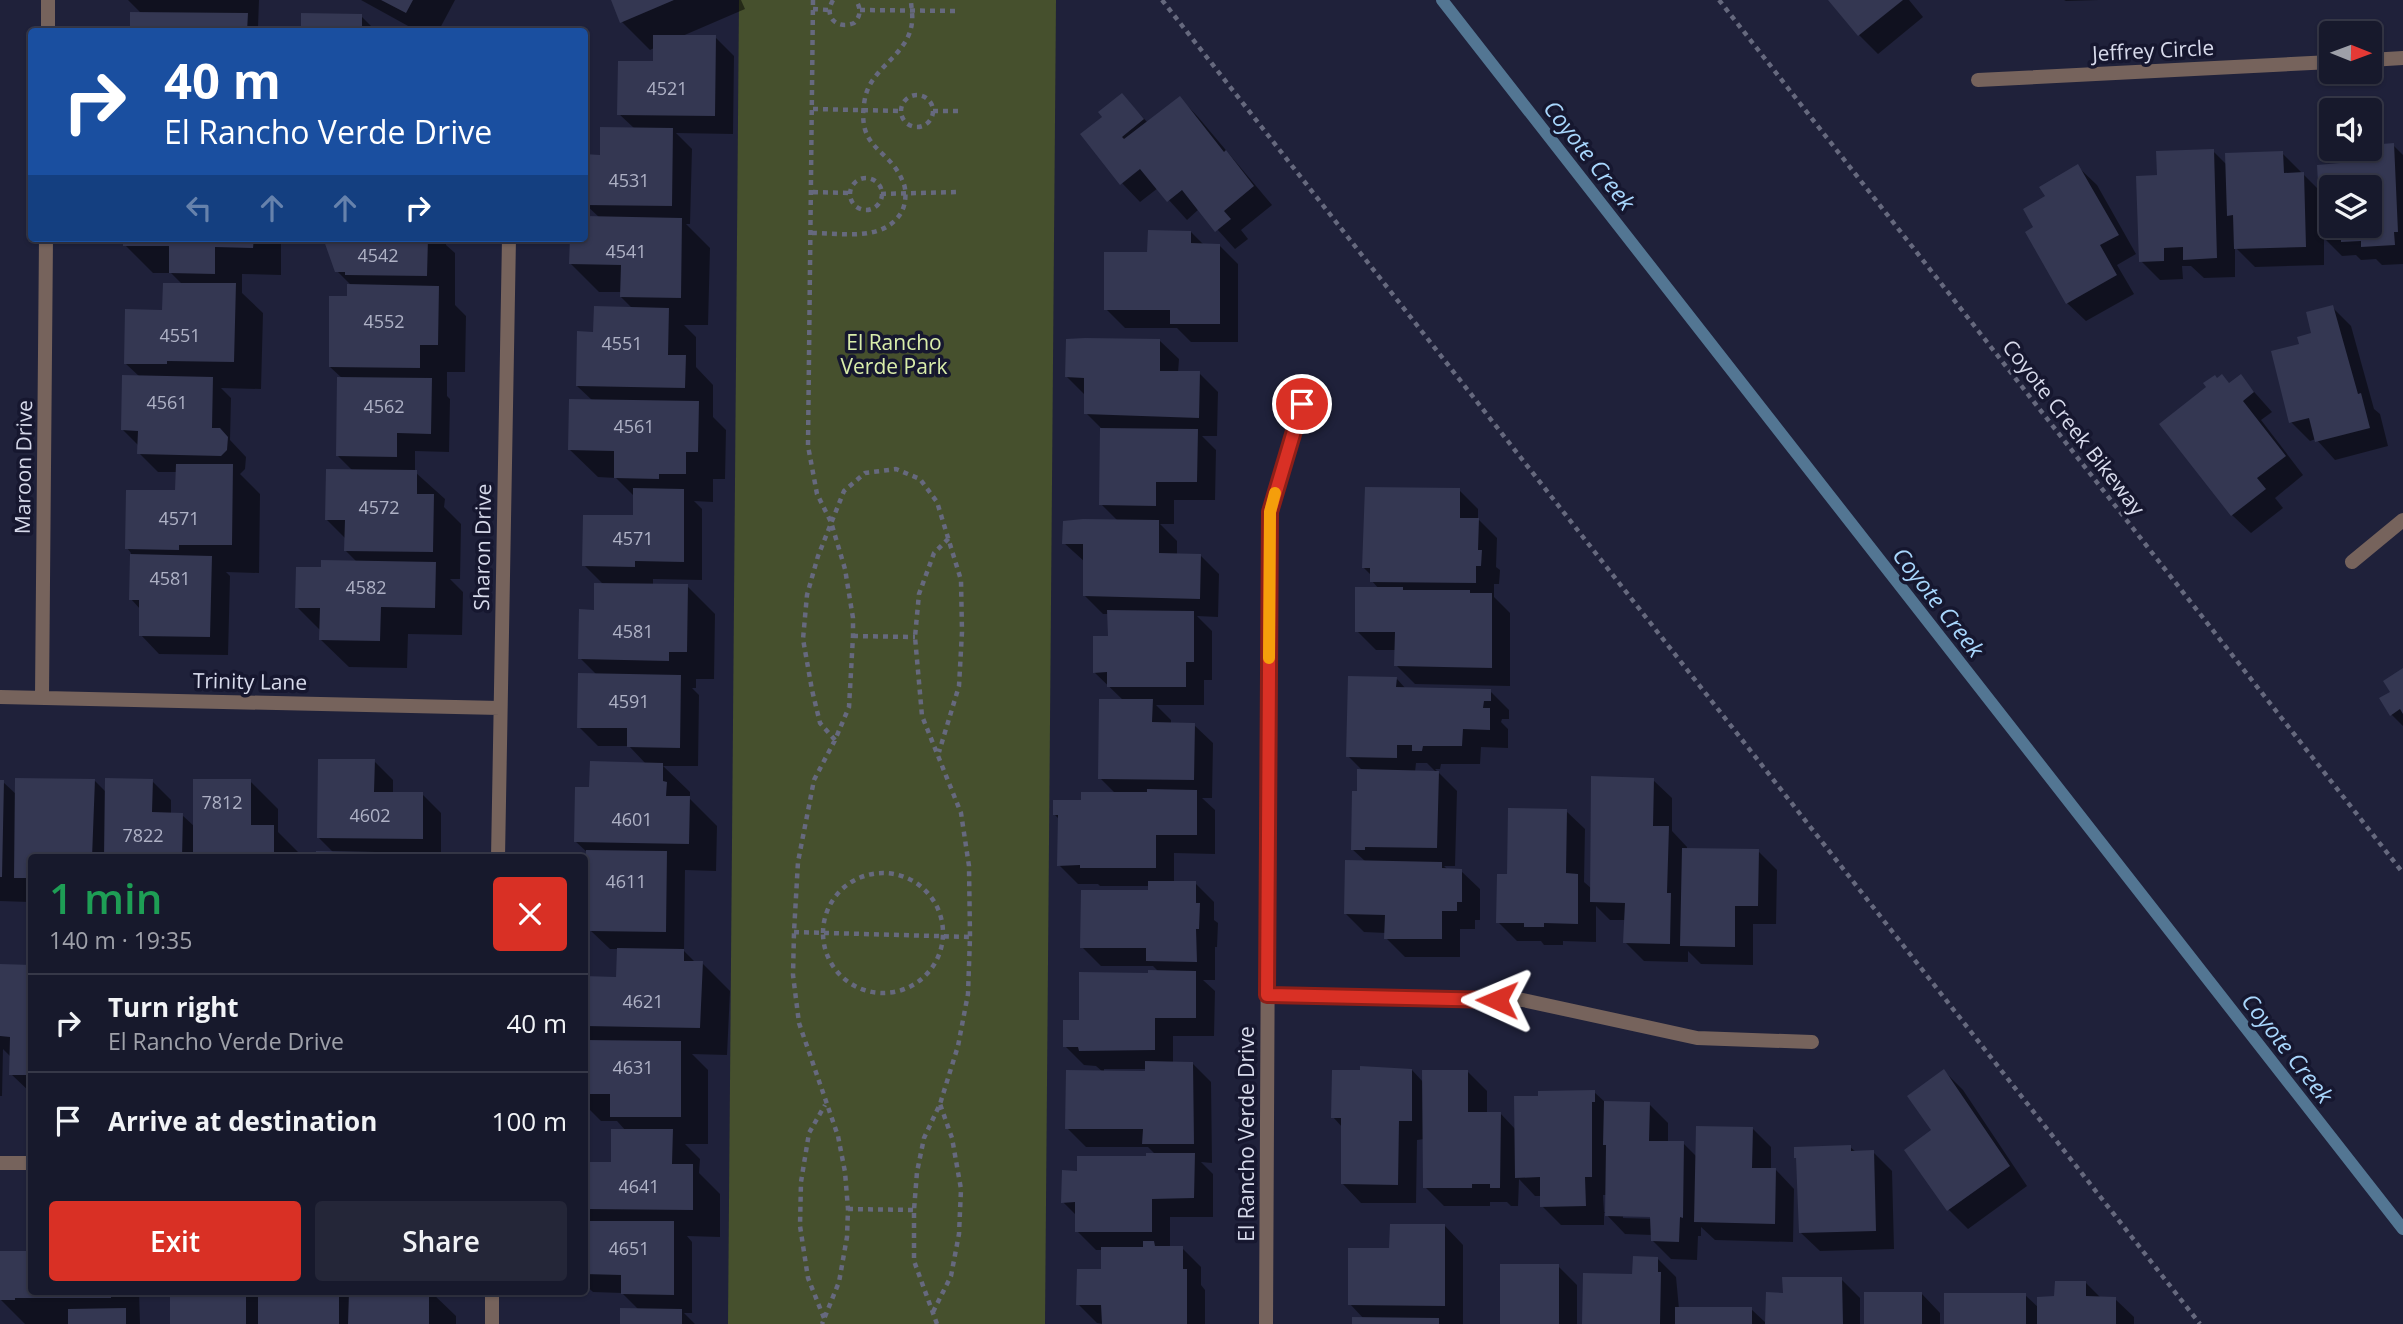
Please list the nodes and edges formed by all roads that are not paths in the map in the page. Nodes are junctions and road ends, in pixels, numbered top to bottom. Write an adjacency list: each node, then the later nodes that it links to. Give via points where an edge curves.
1 (48, 0): 2 (street)
2 (48, 28)
3 (2403, 58): 4 (street)
4 (2382, 59)
5 (2319, 63): 6 (street, Jeffrey Circle)
6 (1978, 80)
7 (46, 242): 13 (street, Maroon Drive)
8 (509, 242): 14 (street, Sharon Drive)
9 (1302, 404): 16 (street, El Rancho Verde Drive, via 1270,512)
10 (2403, 520): 11 (street)
11 (2352, 562)
12 (0, 697): 13 (street, Trinity Lane)
13 (42, 697): 14 (street, Trinity Lane)
14 (500, 708): 15 (street, Sharon Drive)
15 (498, 854)
16 (1267, 995): 17 (street, via 1523,1000 1697,1038); 22 (street, El Rancho Verde Drive)
17 (1812, 1042)
18 (0, 1163): 19 (street)
19 (28, 1163)
20 (492, 1295): 21 (street)
21 (492, 1324)
22 (1266, 1324)

